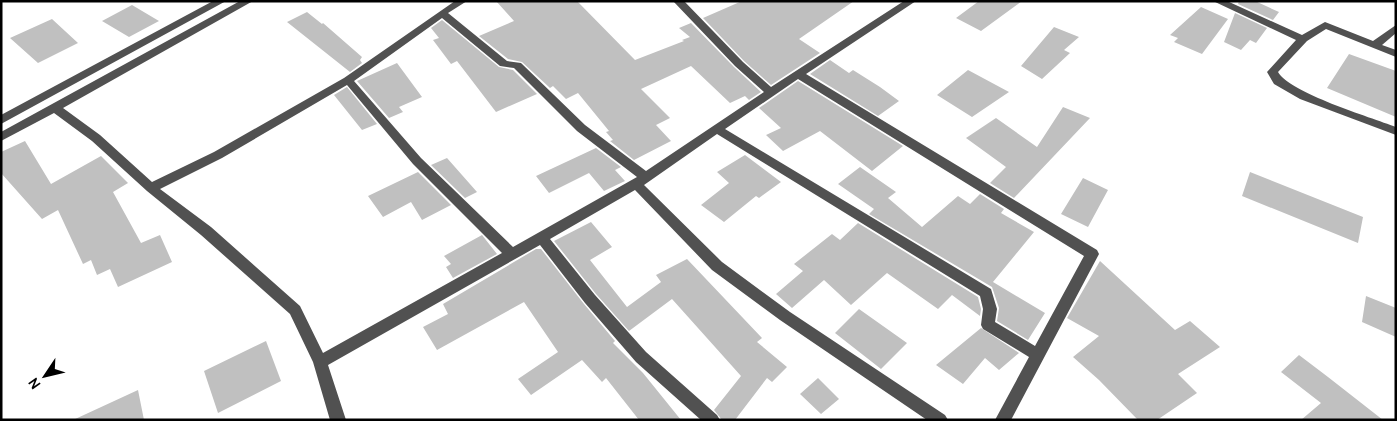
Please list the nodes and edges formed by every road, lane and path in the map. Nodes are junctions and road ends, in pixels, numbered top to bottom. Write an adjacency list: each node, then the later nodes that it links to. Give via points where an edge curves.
1 (221, 1): 12 (street)
2 (248, 1): 15 (street)
3 (462, 1): 7 (street)
4 (678, 1): 16 (street)
5 (911, 1): 13 (street)
6 (1218, 1): 9 (street)
7 (442, 13): 14 (street); 22 (street, via 504,64 517,65 580,128 624,162)
8 (1396, 28): 10 (street)
9 (1303, 39): 10 (street, via 1325,25); 20 (street, via 1272,72 1278,82 1304,96)
10 (1375, 45): 11 (street)
11 (1396, 54)
12 (86, 75): 15 (street); 18 (street)
13 (799, 75): 16 (street); 26 (street, via 1092,254)
14 (348, 80): 23 (street, via 218,155); 25 (street, via 417,161)
15 (99, 83): 17 (street)
16 (770, 92): 19 (street)
17 (55, 108): 21 (street); 23 (street, via 96,138)
18 (1, 120)
19 (717, 129): 22 (street); 26 (street, via 986,293 990,309 988,325)
20 (1396, 131)
21 (1, 137)
22 (641, 181): 24 (street); 30 (street, via 717,266 785,316)
23 (151, 188): 27 (street, via 206,231 295,310)
24 (541, 236): 25 (street); 29 (street, via 640,357)
25 (511, 253): 27 (street)
26 (1038, 354): 31 (street)
27 (320, 362): 28 (street)
28 (338, 420)
29 (712, 420)
30 (940, 420)
31 (1003, 420)

